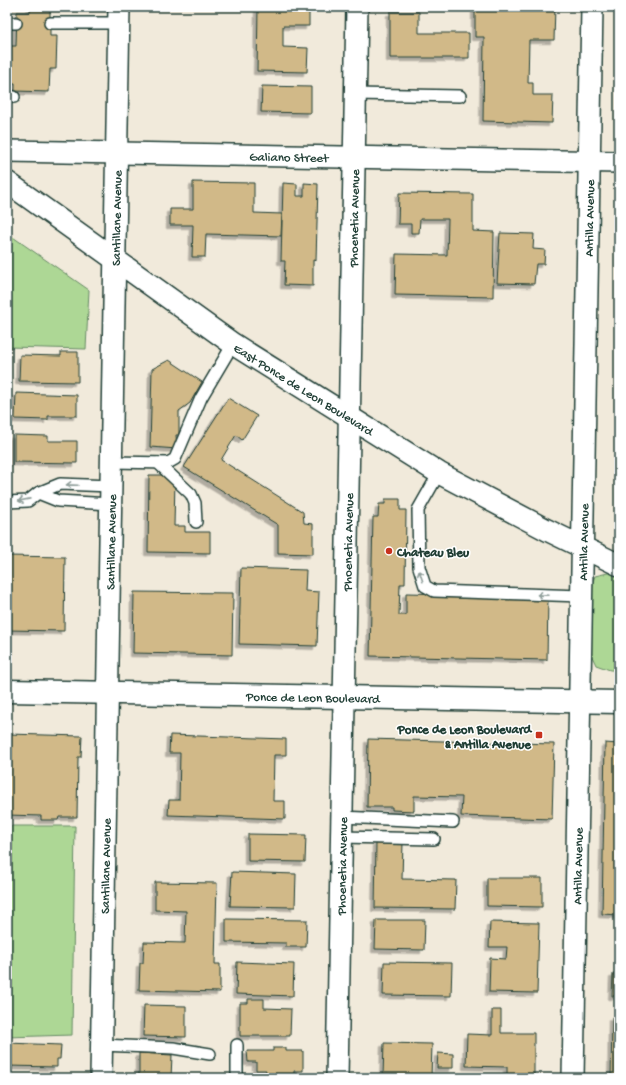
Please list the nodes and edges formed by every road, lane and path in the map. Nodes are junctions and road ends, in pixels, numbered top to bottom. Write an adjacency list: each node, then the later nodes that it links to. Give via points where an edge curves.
1 (357, 7): 5 (street, Phoenetia Avenue)
2 (592, 7): 10 (street, Antilla Avenue)
3 (119, 15): 4 (lane); 8 (street, Santillane Avenue)
4 (50, 23)
5 (355, 94): 6 (lane); 9 (street, Phoenetia Avenue)
6 (460, 96)
7 (7, 151): 8 (street, Galiano Street)
8 (116, 154): 9 (street, Galiano Street); 13 (street, Santillane Avenue)
9 (354, 158): 10 (street, Galiano Street); 15 (street, Phoenetia Avenue)
10 (589, 162): 11 (street, Galiano Street); 23 (street, Antilla Avenue)
11 (619, 162)
12 (7, 182): 13 (street, East Ponce de Leon Boulevard)
13 (115, 261): 14 (street, East Ponce de Leon Boulevard); 16 (street, Santillane Avenue)
14 (232, 344): 15 (street, East Ponce de Leon Boulevard); 17 (lane, via 201,398 176,459 168,463)
15 (348, 416): 18 (street, East Ponce de Leon Boulevard); 28 (street, Phoenetia Avenue)
16 (112, 462): 17 (lane); 20 (street, Santillane Avenue)
17 (158, 463): 22 (lane, via 192,494)
18 (440, 473): 23 (street, East Ponce de Leon Boulevard); 25 (lane, one-way to 18, via 434,590 425,586 418,567 418,510)
19 (38, 493): 20 (lane, via 58,501); 20 (lane, one-way to 19, via 60,484); 21 (lane, one-way to 21, via 28,501)
20 (111, 495): 27 (street, Santillane Avenue)
21 (7, 502)
22 (196, 522)
23 (582, 547): 24 (street, East Ponce de Leon Boulevard); 25 (street, Antilla Avenue)
24 (619, 566)
25 (582, 596): 29 (street, Antilla Avenue)
26 (7, 691): 27 (street, Ponce de Leon Boulevard)
27 (107, 692): 28 (street, Ponce de Leon Boulevard); 34 (street, Santillane Avenue)
28 (344, 697): 29 (street, Ponce de Leon Boulevard); 32 (street, Phoenetia Avenue)
29 (579, 702): 30 (street, Ponce de Leon Boulevard); 40 (street, Antilla Avenue)
30 (619, 702)
31 (453, 822): 32 (lane)
32 (341, 827): 33 (lane); 39 (street, Phoenetia Avenue)
33 (434, 839)
34 (101, 1045): 36 (lane, via 173,1048); 37 (street, Santillane Avenue)
35 (237, 1045): 38 (lane)
36 (210, 1054)
37 (100, 1078)
38 (237, 1078)
39 (336, 1078)
40 (573, 1078)

